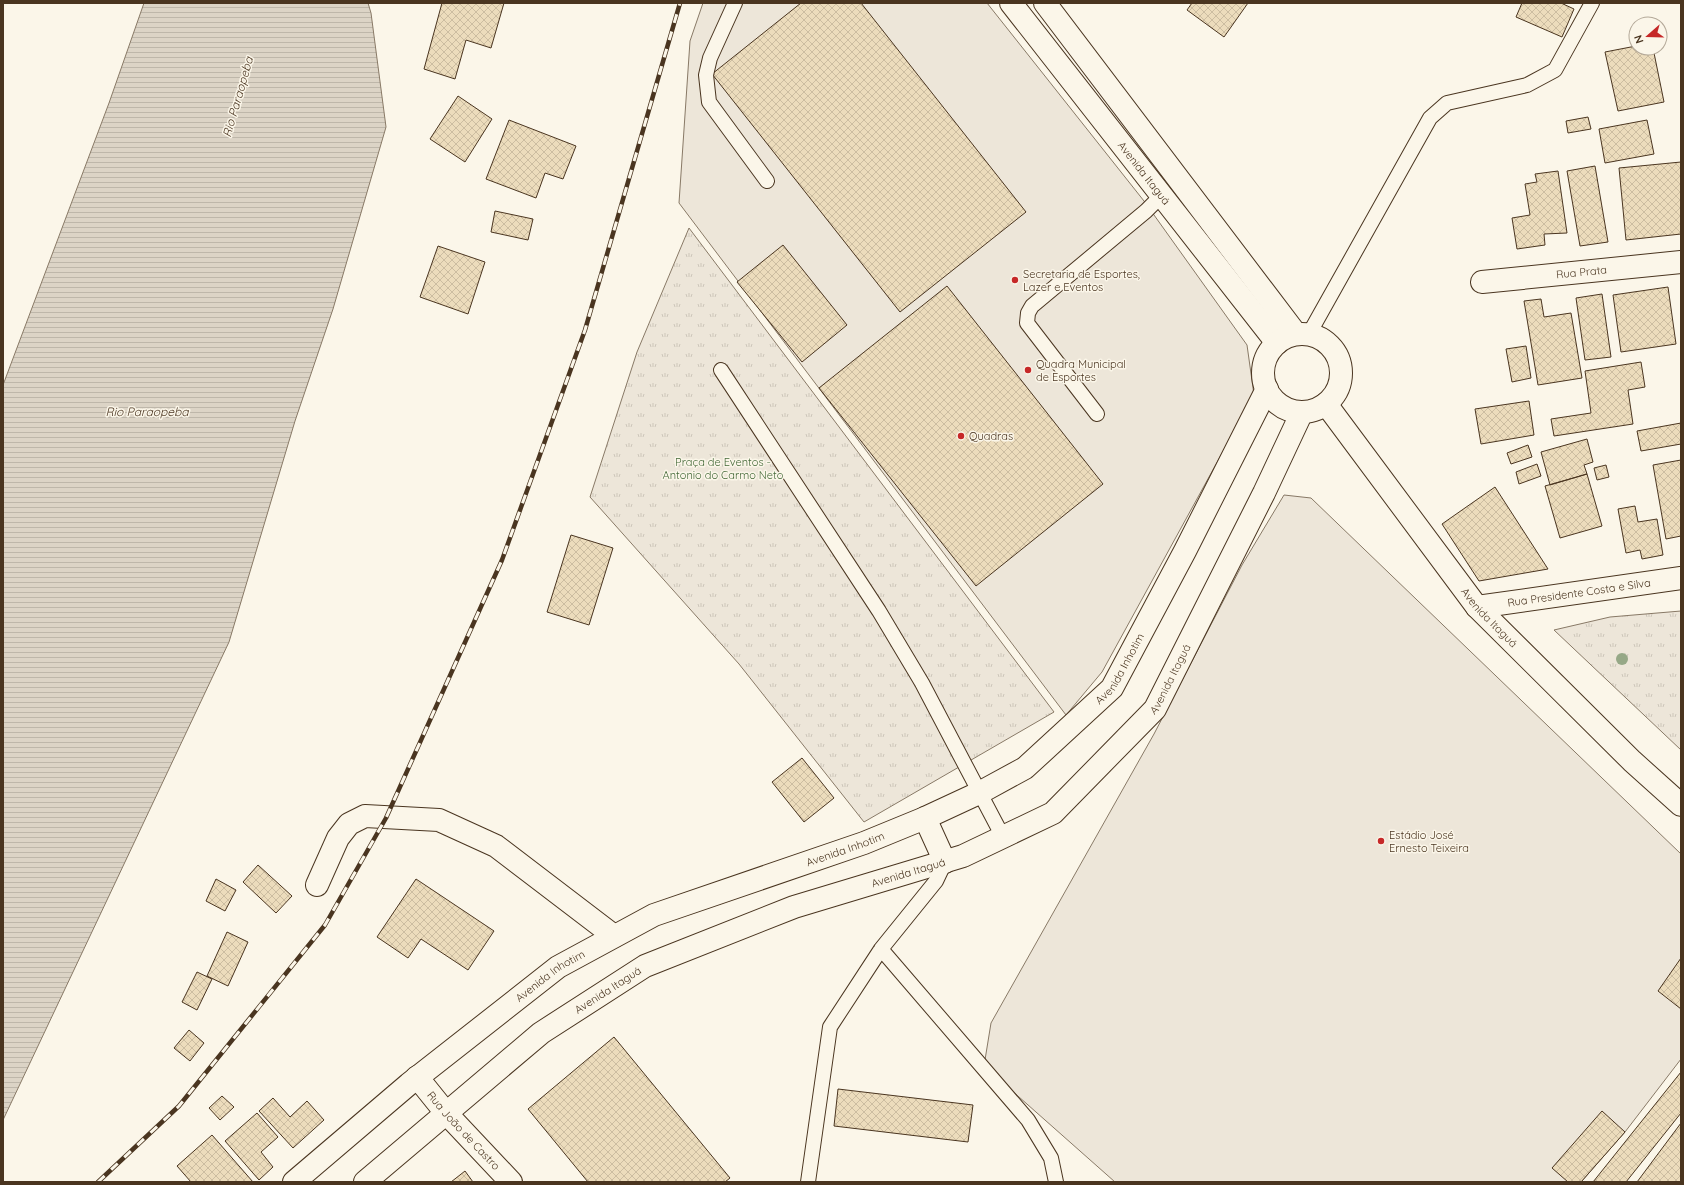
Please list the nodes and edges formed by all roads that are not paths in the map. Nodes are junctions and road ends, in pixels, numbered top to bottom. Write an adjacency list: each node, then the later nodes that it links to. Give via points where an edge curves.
1 (735, 3): 5 (lane, via 707,69 709,102)
2 (1011, 3): 6 (main road, Avenida Itaguá)
3 (1045, 3): 9 (main road, Avenida Itaguá)
4 (1592, 3): 9 (lane, via 1555,70 1527,85 1447,104 1430,118)
5 (767, 181)
6 (1161, 196): 9 (main road, Avenida Itaguá); 14 (lane, via 1028,312 1028,323)
7 (1681, 262): 8 (main road, Rua Prata)
8 (1482, 282)
9 (1294, 337): 11 (main road, via 1269,353 1264,364); 12 (main road, Avenida Itaguá, via 1321,338 1331,346 1338,357 1340,383)
10 (721, 370): 17 (lane, via 879,611 922,682)
11 (1267, 389): 13 (main road, via 1281,405); 17 (main road, Avenida Inhotim, via 1112,688 1025,768)
12 (1326, 404): 13 (main road); 16 (main road, Avenida Itaguá)
13 (1302, 412): 20 (main road, Avenida Itaguá, via 1155,709 1053,813)
14 (1097, 414)
15 (1681, 578): 16 (main road, Rua Presidente Costa e Silva)
16 (1477, 608): 18 (main road, Avenida Itaguá, via 1632,761)
17 (981, 792): 19 (main road, Avenida Inhotim); 20 (lane)
18 (1681, 805)
19 (925, 818): 21 (main road); 23 (main road, Avenida Inhotim, via 864,843 654,915)
20 (1003, 838): 21 (main road, Avenida Itaguá)
21 (945, 862): 24 (lane, via 936,881); 26 (main road, Avenida Itaguá, via 794,907 645,966 541,1033)
22 (317, 885): 23 (main road, via 338,838 349,824 365,816 439,820 496,846)
23 (614, 936): 25 (main road, Avenida Inhotim, via 558,967)
24 (881, 949): 30 (lane, via 830,1027); 31 (lane, via 1028,1120 1051,1158)
25 (417, 1077): 26 (main road, Rua João de Castro); 27 (main road, Avenida Inhotim)
26 (446, 1113): 28 (main road, Avenida Itaguá); 29 (main road, Rua João de Castro)
27 (294, 1182)
28 (365, 1182)
29 (511, 1182)
30 (808, 1182)
31 (1056, 1182)

